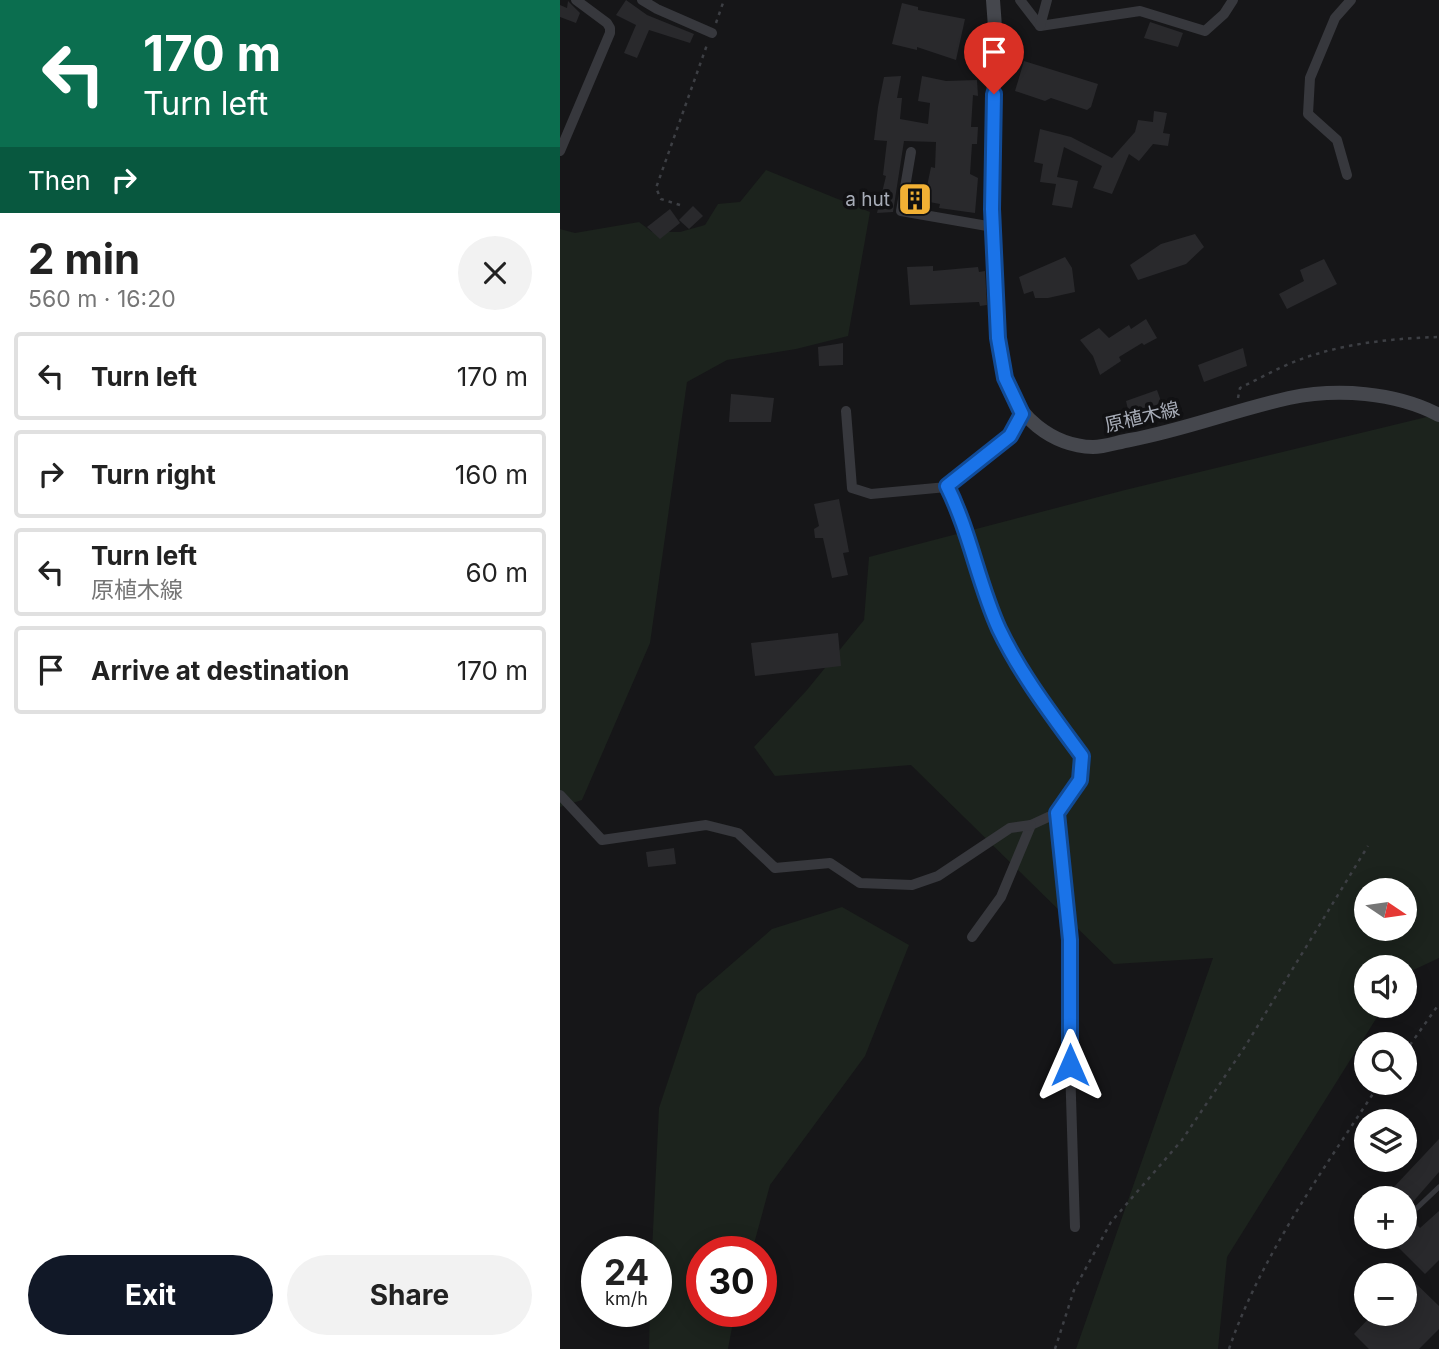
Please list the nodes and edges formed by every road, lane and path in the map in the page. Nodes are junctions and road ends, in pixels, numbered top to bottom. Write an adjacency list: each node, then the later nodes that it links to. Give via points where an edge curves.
1 (576, 0): 12 (street, via 607,23 610,33)
2 (642, 0): 11 (street)
3 (724, 0): 11 (path)
4 (993, 0): 16 (main road, 原植木線)
5 (1020, 0): 10 (street)
6 (1047, 0): 10 (street)
7 (1233, 0): 9 (street, via 1205,31)
8 (1351, 0): 14 (street, via 1335,18 1310,78 1308,114 1336,140)
9 (1142, 6): 10 (street)
10 (1040, 26)
11 (712, 33): 15 (path, via 656,188 661,199)
12 (560, 151)
13 (911, 152): 16 (street, via 901,211)
14 (1347, 175)
15 (680, 205)
16 (993, 227): 20 (main road, 原植木線, via 998,338 1005,378)
17 (1439, 337): 19 (path, via 1404,338 1320,353 1240,388)
18 (846, 411): 22 (street, via 852,488 872,494)
19 (1241, 412): 20 (main road, 原植木線, via 1095,447 1070,444); 21 (main road, 原植木線, via 1290,398 1353,393 1393,399)
20 (1022, 414): 22 (street, via 1010,436)
21 (1439, 415)
22 (947, 486): 24 (street, via 1000,630 1025,678 1082,756 1080,780)
23 (560, 795): 25 (street, via 602,840 706,825 738,833 775,868 830,863 860,883 893,886 938,876 1010,828)
24 (1057, 813): 25 (street); 33 (street, via 1070,940)
25 (1031, 825): 27 (street, via 1001,897)
26 (1368, 846): 34 (path, via 1182,1140 1111,1222 1074,1290)
27 (972, 937)
28 (1439, 1004): 29 (path)
29 (1417, 1035)
30 (1372, 1095): 35 (path, via 1263,1268)
31 (1439, 1188): 32 (lane)
32 (1417, 1208)
33 (1075, 1227)
34 (1055, 1349)
35 (1229, 1349)

